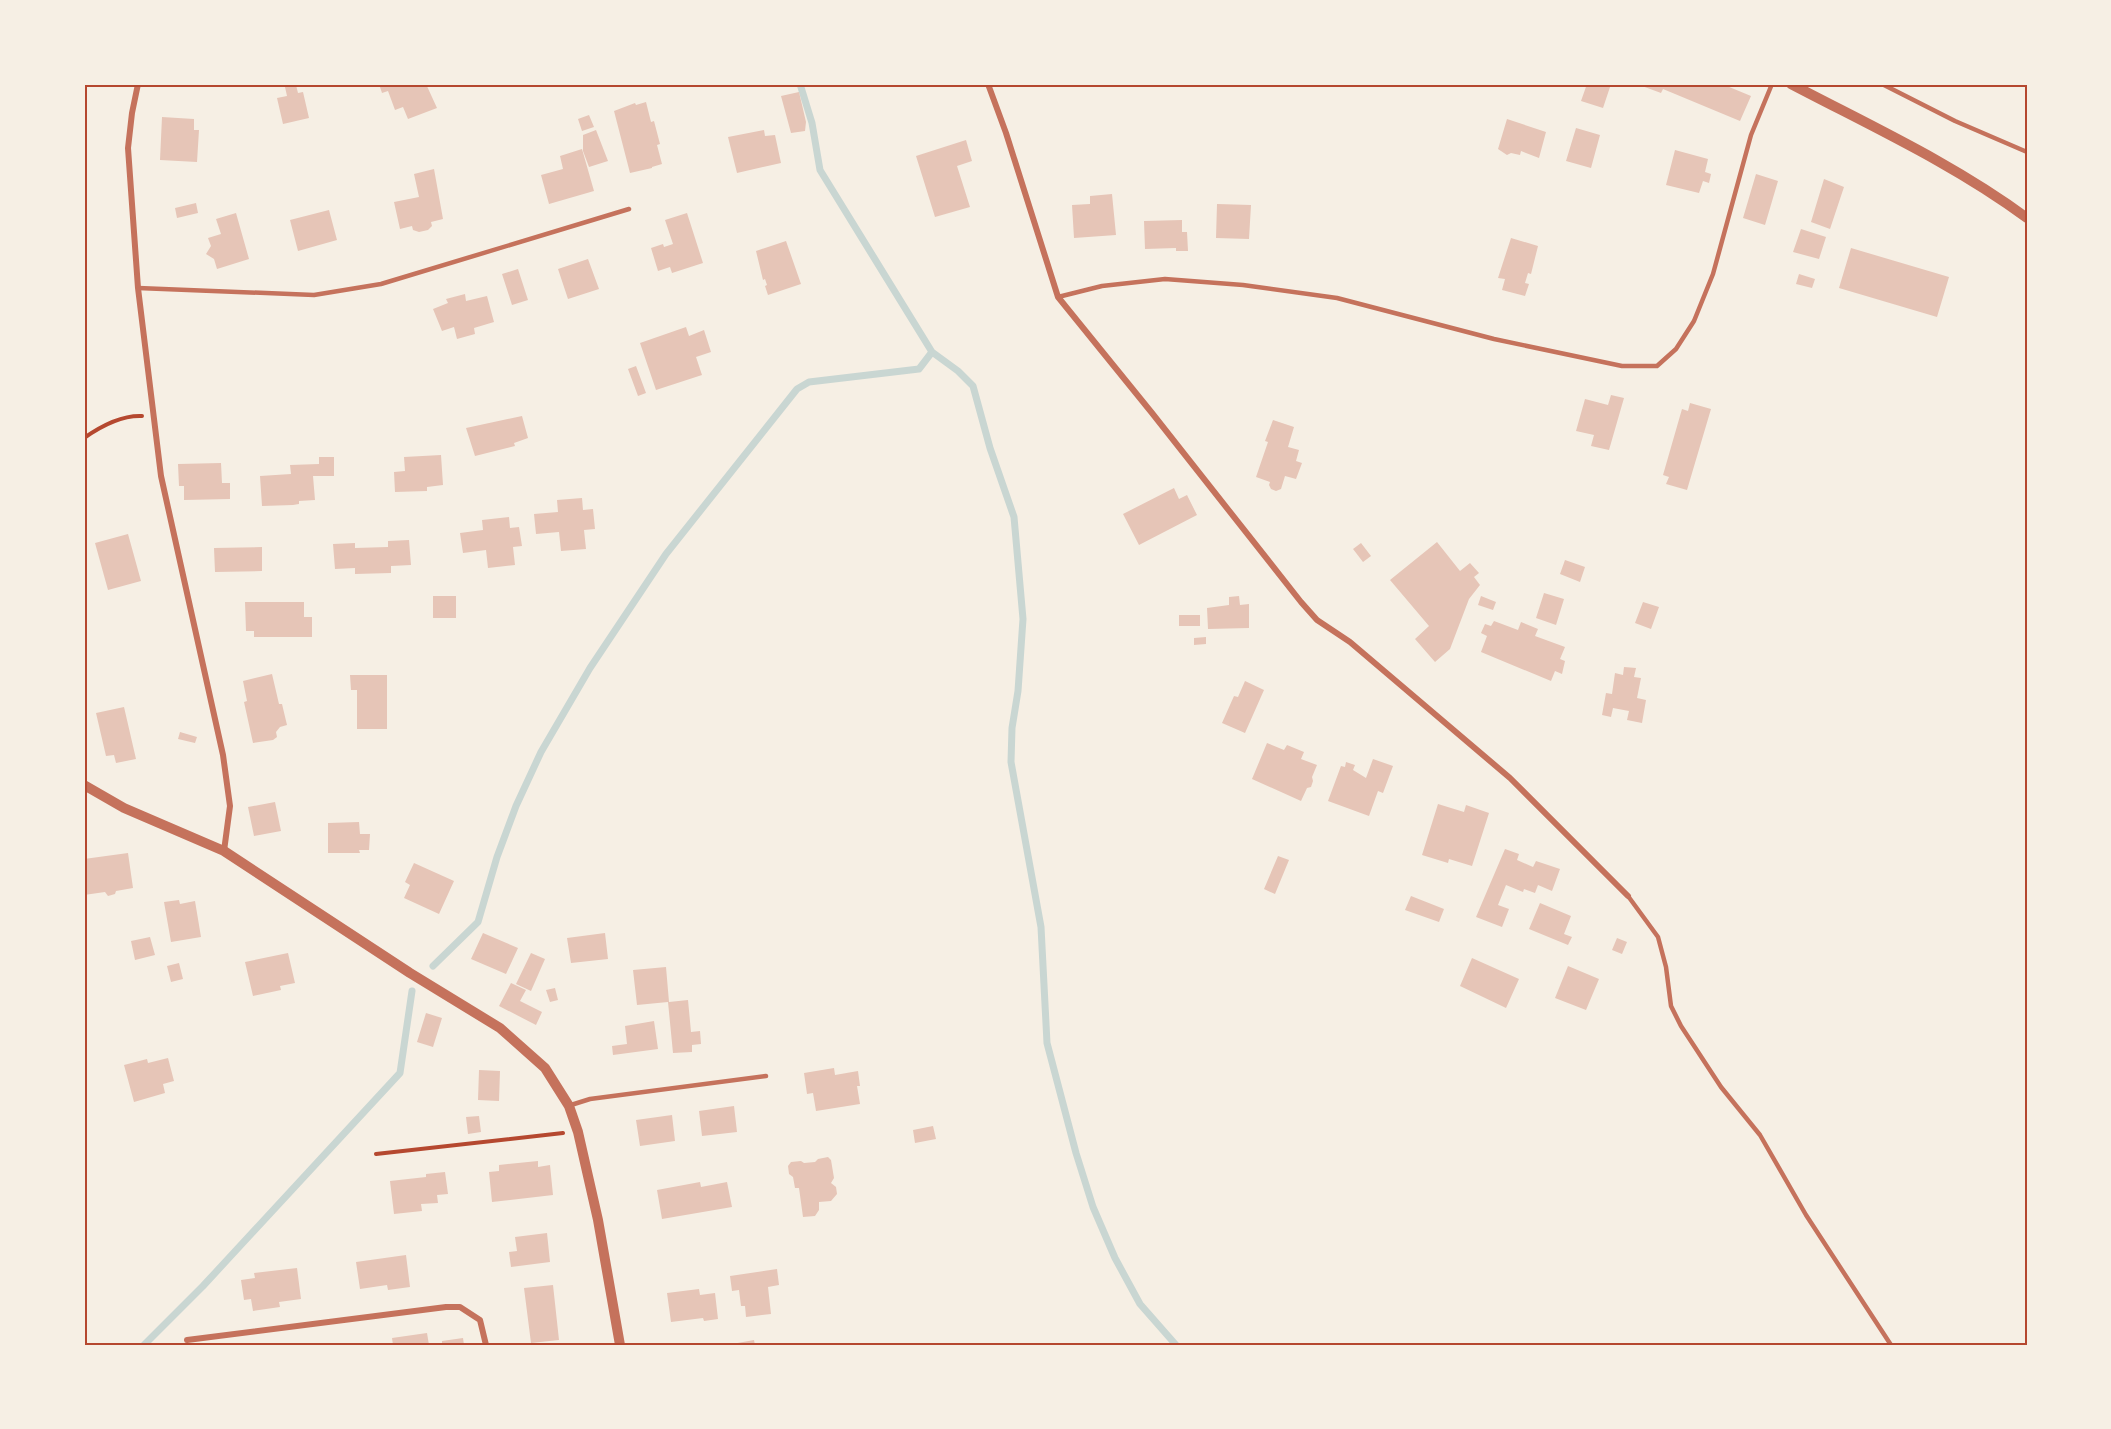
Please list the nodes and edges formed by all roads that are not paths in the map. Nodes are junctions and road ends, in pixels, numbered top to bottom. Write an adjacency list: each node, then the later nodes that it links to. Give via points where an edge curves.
1 (138, 84): 9 (street, via 128,148)
2 (988, 84): 10 (street)
3 (1772, 84): 10 (lane, via 1751,135 1709,284 1694,321 1676,349 1657,366 1622,366 1494,339 1337,298 1243,285 1165,279 1102,286)
4 (1791, 84): 8 (street, via 1974,181)
5 (1882, 84): 6 (lane)
6 (2027, 152)
7 (629, 209): 9 (lane, via 381,284 314,296)
8 (2027, 218)
9 (138, 288): 12 (street, via 160,476 223,755 230,806)
10 (1058, 297): 13 (street, via 1317,620 1350,642 1510,778)
11 (84, 785): 12 (street, via 124,808)
12 (224, 851): 15 (street, via 500,1028 545,1068)
13 (1628, 896): 19 (lane, via 1658,937 1671,1006 1681,1026 1721,1087 1760,1135 1806,1215)
14 (766, 1076): 15 (lane, via 590,1099)
15 (569, 1106): 18 (street, via 598,1220)
16 (187, 1340): 17 (street, via 446,1306 460,1307 480,1320)
17 (486, 1345)
18 (620, 1345)
19 (1891, 1345)

